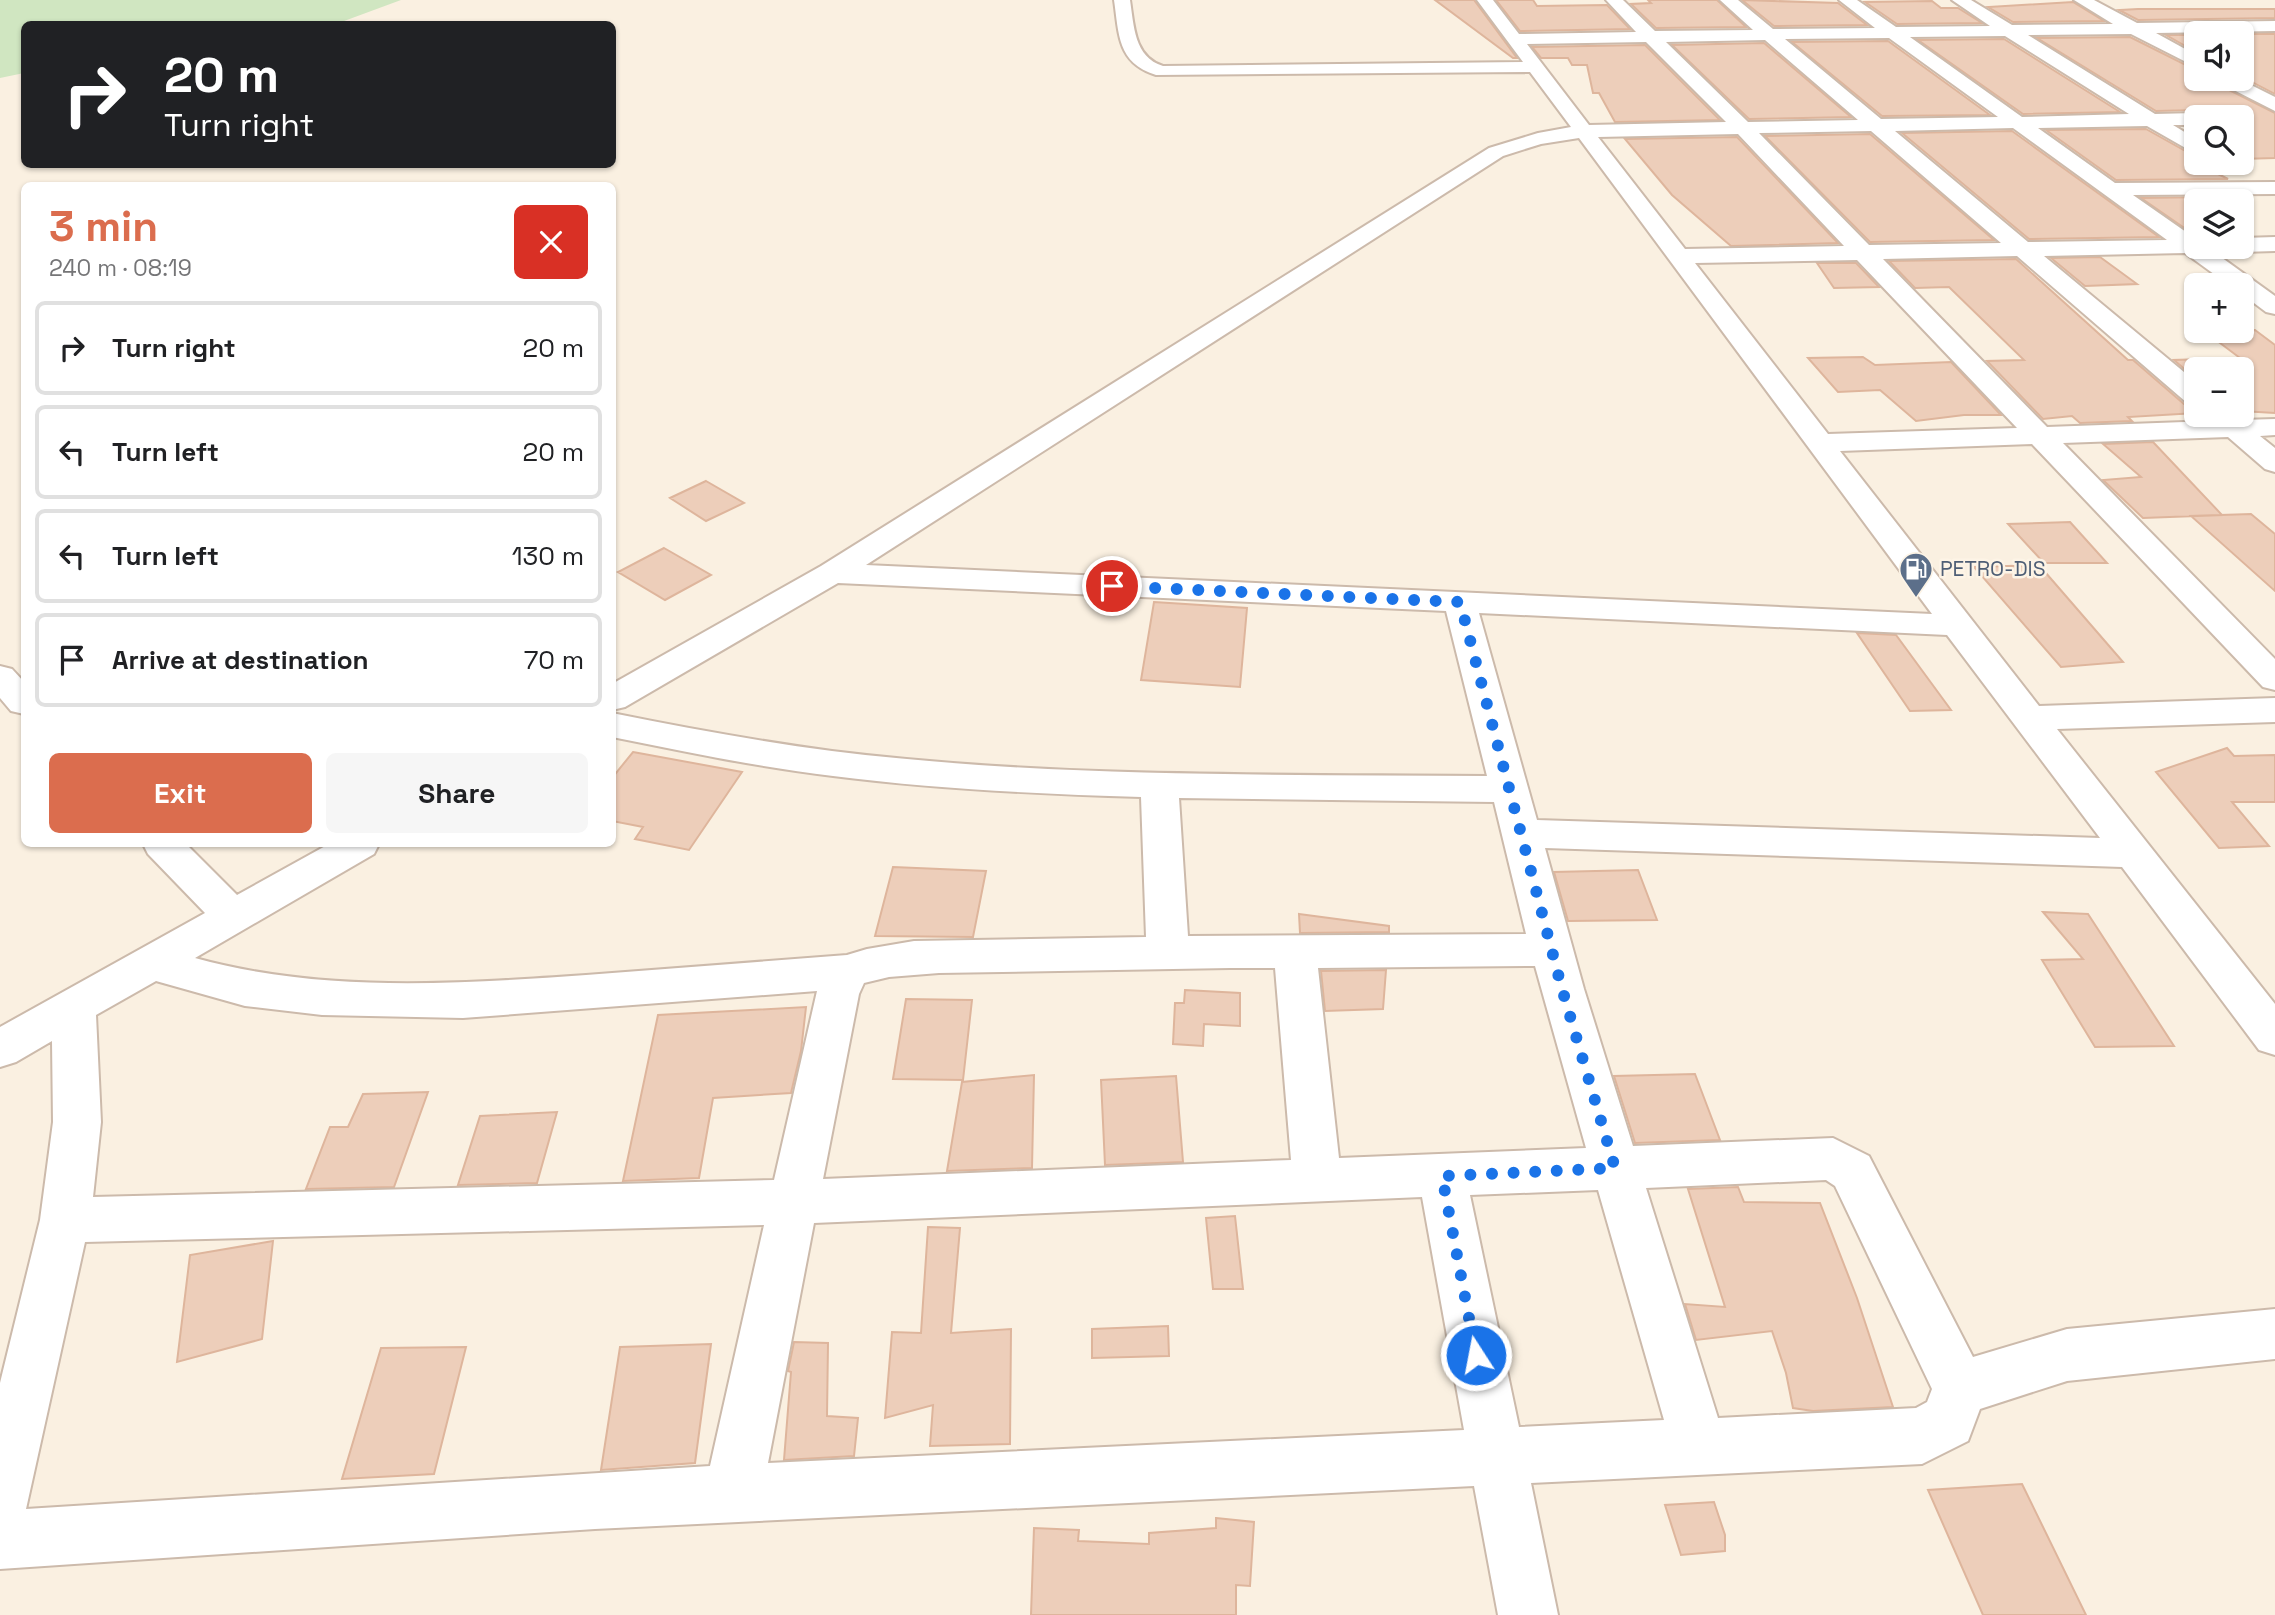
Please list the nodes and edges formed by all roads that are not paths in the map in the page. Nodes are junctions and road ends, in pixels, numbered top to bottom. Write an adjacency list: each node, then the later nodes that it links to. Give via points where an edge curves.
1 (1122, 0): 22 (street, via 1133,57 1162,71)
2 (1485, 0): 19 (street)
3 (1614, 0): 18 (street)
4 (1727, 0): 17 (street)
5 (1847, 0): 16 (street)
6 (1960, 0): 15 (street)
7 (2082, 0): 13 (street)
8 (2216, 10): 9 (street)
9 (2238, 21)
10 (2254, 26): 11 (street)
11 (2275, 26)
12 (2184, 27): 13 (street)
13 (2135, 28): 15 (street); 21 (street)
14 (2254, 29): 20 (street)
15 (2009, 30): 16 (street); 26 (street)
16 (1892, 33): 17 (street); 27 (street)
17 (1769, 35): 18 (street); 28 (street)
18 (1648, 37): 19 (street); 29 (street)
19 (1514, 39): 22 (street)
20 (2275, 40)
21 (2184, 55)
22 (1536, 67): 30 (street)
23 (2241, 91): 24 (street)
24 (2271, 114)
25 (2184, 119): 26 (street)
26 (2152, 120): 27 (street); 31 (street)
27 (2015, 123): 28 (street); 33 (street)
28 (1876, 125): 29 (street); 39 (street)
29 (1743, 128): 30 (street); 40 (street)
30 (1585, 131): 41 (street); 52 (street, via 1496,152)
31 (2184, 140)
32 (2241, 175): 34 (street)
33 (2110, 189): 34 (street); 35 (street)
34 (2270, 191)
35 (2184, 240)
36 (2275, 244): 37 (street)
37 (2254, 245)
38 (2184, 246): 39 (street)
39 (2022, 249): 40 (street); 44 (street)
40 (1862, 253): 41 (street); 49 (street)
41 (1681, 256): 50 (street)
42 (2210, 259): 43 (street)
43 (2275, 307)
44 (2184, 386)
45 (2184, 425): 49 (street)
46 (2254, 425): 48 (street)
47 (2232, 427): 51 (street)
48 (2275, 427)
49 (2039, 435): 50 (street); 56 (street)
50 (1821, 443): 54 (street)
51 (2275, 463)
52 (832, 573): 53 (street); 57 (street)
53 (1460, 602): 54 (street); 63 (street)
54 (1957, 625): 60 (street)
55 (0, 677): 58 (street)
56 (2275, 679)
57 (616, 697)
58 (21, 700)
59 (2275, 710): 60 (street)
60 (2029, 718): 67 (street)
61 (616, 726): 62 (street, via 691,744 815,763)
62 (1159, 784): 63 (street); 71 (street)
63 (1509, 789): 64 (street)
64 (1521, 833): 67 (street); 69 (street)
65 (165, 847): 68 (street)
66 (355, 847): 68 (street)
67 (2133, 853): 75 (street)
68 (233, 916): 72 (street)
69 (1552, 950): 70 (street); 77 (street)
70 (1295, 952): 71 (street); 79 (street)
71 (1168, 953): 73 (street, via 869,962)
72 (151, 963): 73 (street, via 245,989 322,998 463,1001); 74 (street)
73 (847, 972): 80 (street, via 837,995)
74 (74, 1006): 76 (street); 81 (street, via 77,1122)
75 (2275, 1037)
76 (0, 1049)
77 (1615, 1168): 78 (street); 83 (street, via 1833,1158 1852,1171); 84 (street)
78 (1442, 1176): 79 (street); 85 (street)
79 (1317, 1180): 80 (street)
80 (794, 1202): 81 (street); 86 (street)
81 (65, 1220): 87 (street)
82 (2275, 1334): 83 (street, via 2067,1355)
83 (1960, 1388): 84 (street, via 1948,1421 1922,1436)
84 (1699, 1446): 85 (street)
85 (1496, 1457): 86 (street); 89 (street)
86 (733, 1493): 88 (street)
87 (0, 1502)
88 (0, 1540)
89 (1528, 1615)

